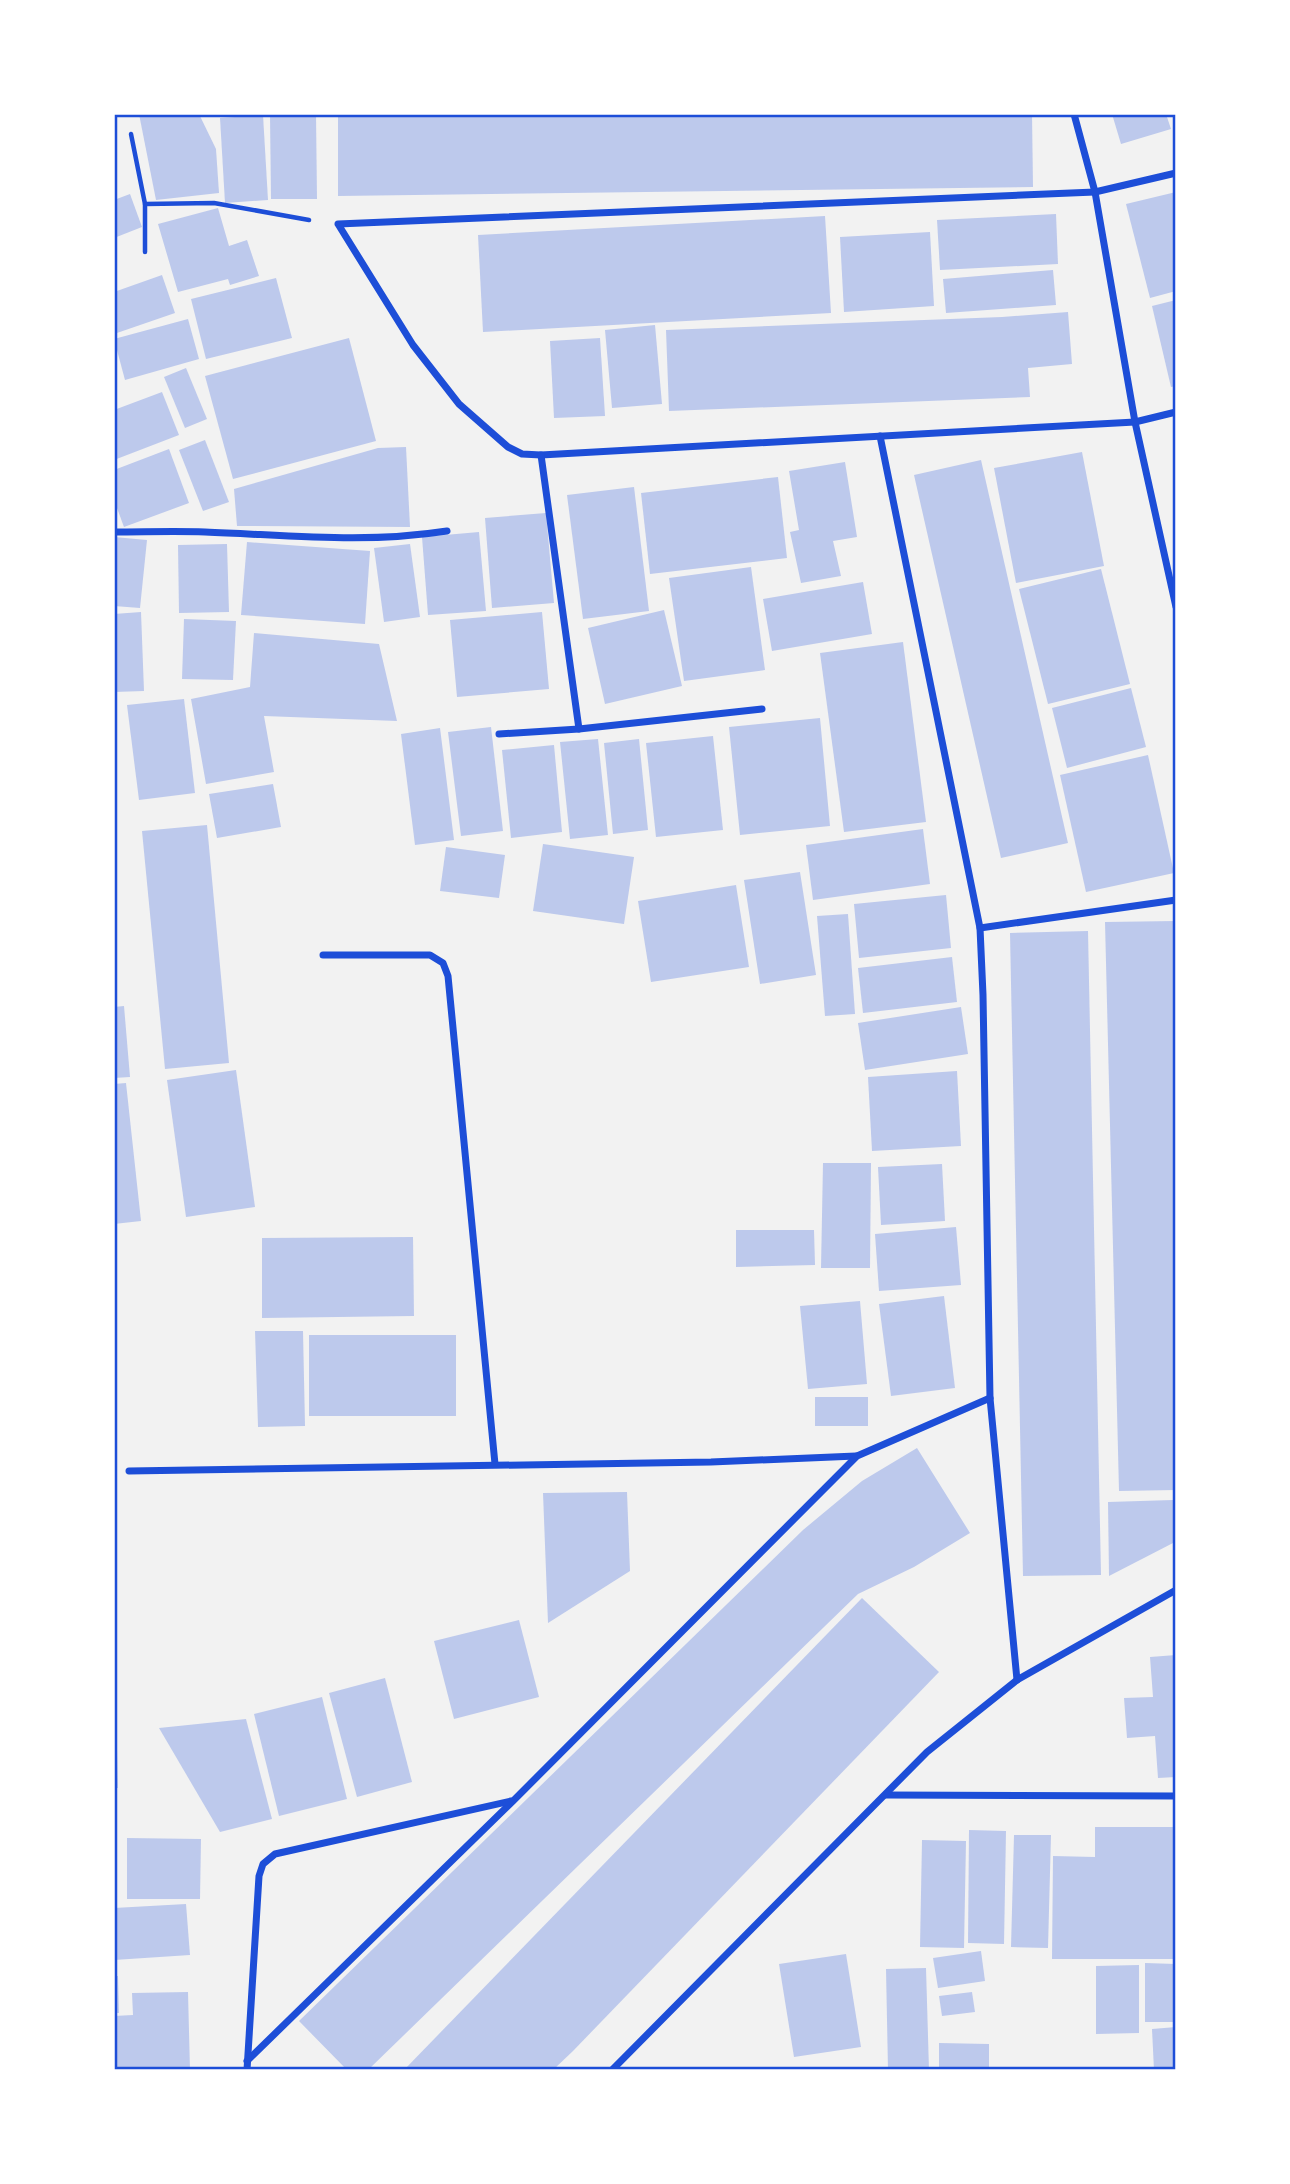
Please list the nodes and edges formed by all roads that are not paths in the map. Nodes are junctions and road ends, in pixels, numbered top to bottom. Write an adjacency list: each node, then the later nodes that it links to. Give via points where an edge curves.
1 (1074, 114): 3 (street)
2 (1176, 173): 3 (street)
3 (1095, 192): 5 (street); 7 (street, via 338,225 413,345 459,404 508,447 522,454)
4 (1176, 412): 5 (street)
5 (1135, 422): 6 (street); 10 (street)
6 (880, 436): 7 (street); 15 (street)
7 (541, 455): 12 (street)
8 (447, 531): 9 (street, via 342,540)
9 (114, 532)
10 (1176, 607)
11 (762, 709): 12 (street)
12 (579, 729): 13 (street)
13 (499, 734)
14 (1176, 900): 15 (street)
15 (980, 928): 17 (street)
16 (323, 955): 19 (street, via 430,955 443,963 448,976)
17 (990, 1398): 18 (street); 22 (street)
18 (857, 1456): 19 (street); 25 (street)
19 (495, 1464): 20 (street)
20 (129, 1471)
21 (1176, 1590): 22 (street)
22 (1017, 1680): 23 (street, via 927,1752)
23 (886, 1795): 24 (street); 28 (street)
24 (1176, 1796)
25 (513, 1801): 26 (street); 26 (street, via 275,1854 263,1864)
26 (247, 2061): 27 (street)
27 (247, 2070)
28 (612, 2070)

